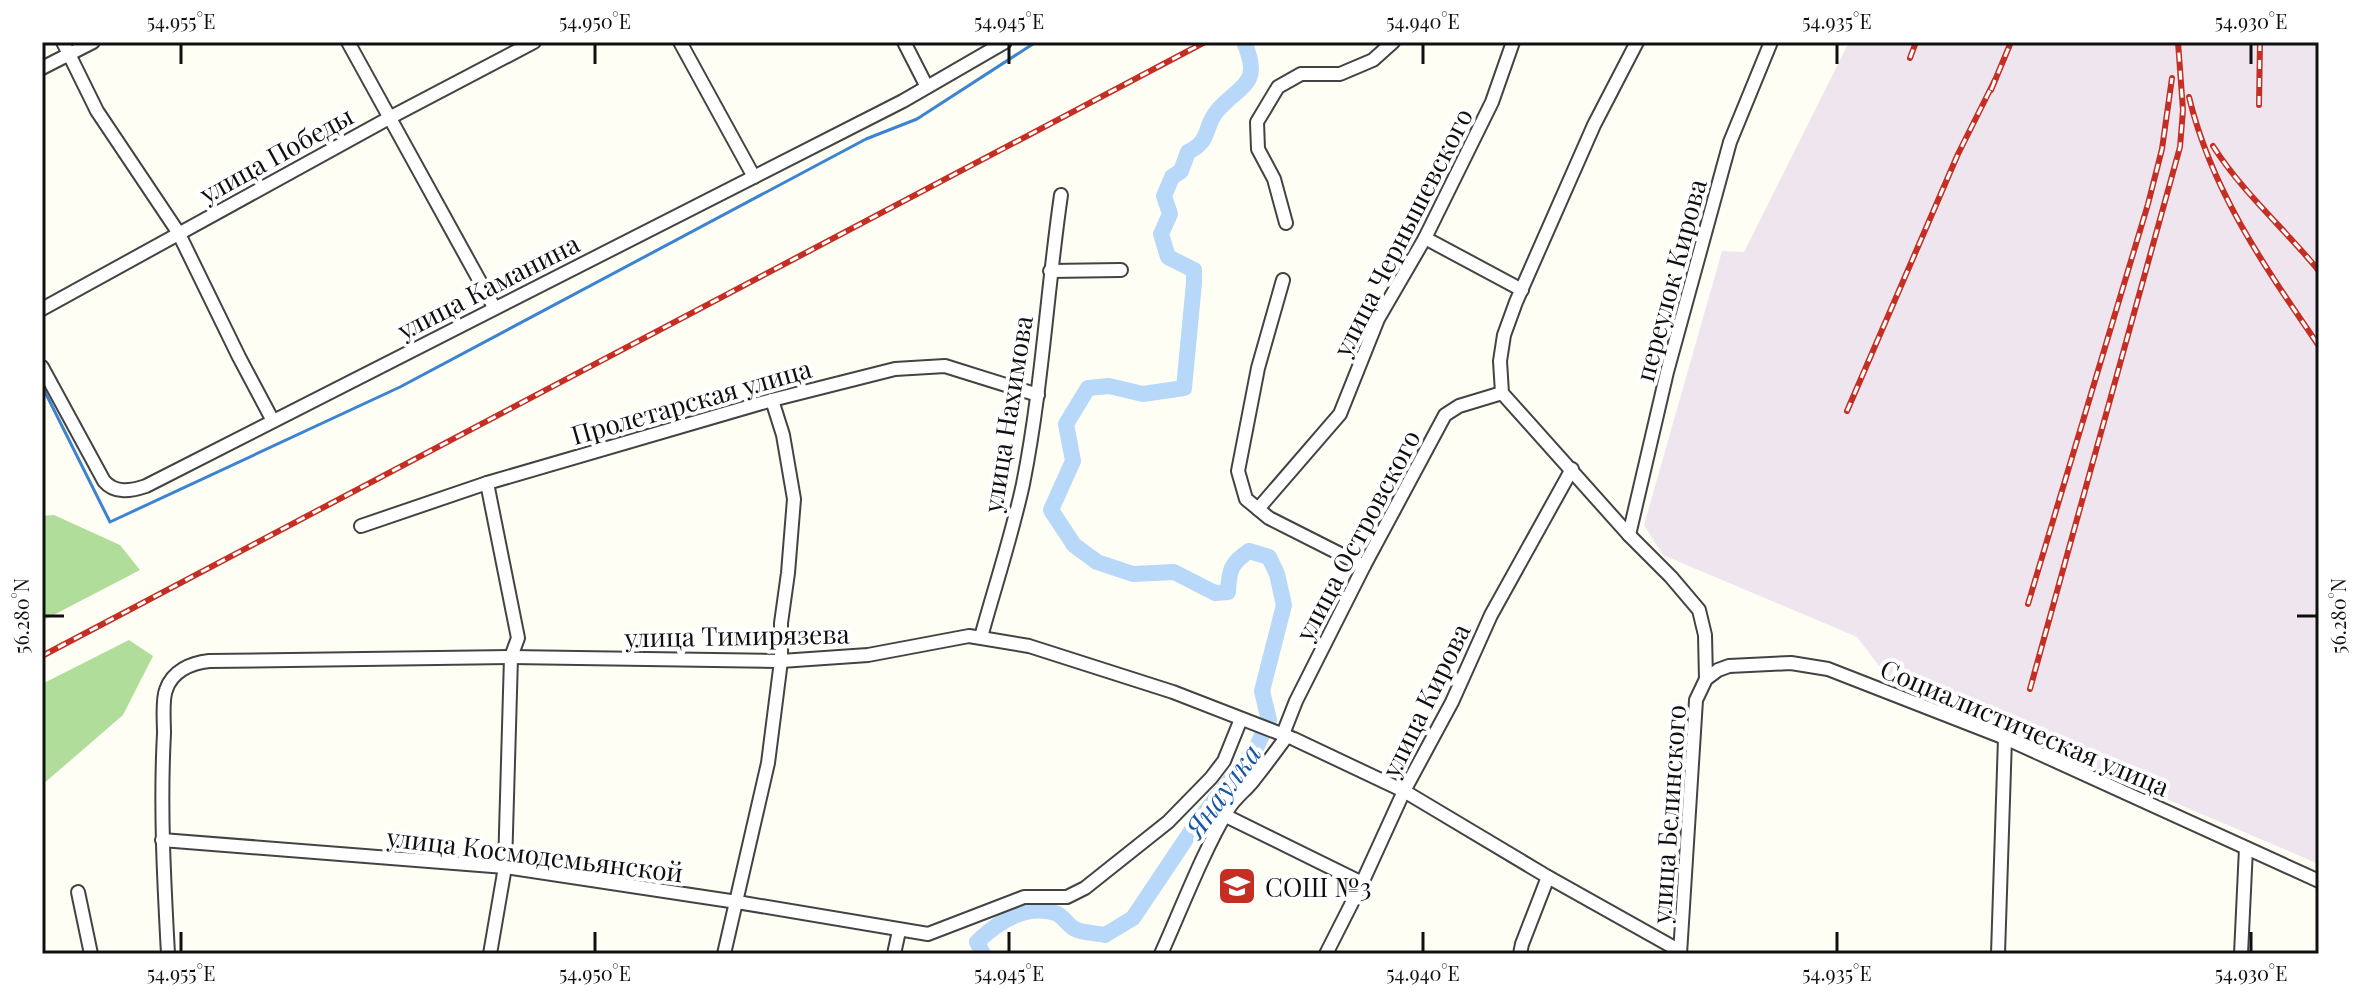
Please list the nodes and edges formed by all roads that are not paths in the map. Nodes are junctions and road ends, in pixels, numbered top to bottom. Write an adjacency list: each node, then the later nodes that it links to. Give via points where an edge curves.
1 (63, 42): 12 (street)
2 (93, 42): 12 (street)
3 (348, 42): 15 (street)
4 (534, 42): 15 (street, улица Победы)
5 (680, 42): 16 (street)
6 (904, 42): 14 (street)
7 (1005, 42): 14 (street, улица Каманина)
8 (1393, 42): 18 (street, via 1373,60 1340,74 1301,74 1278,87 1257,122 1258,149 1274,179)
9 (1513, 42): 20 (street, улица Чернышевского, via 1492,102)
10 (1637, 42): 24 (street, via 1594,125)
11 (1771, 42): 36 (street, переулок Кирова, via 1730,142)
12 (68, 55): 13 (street); 19 (street, via 97,111)
13 (42, 68)
14 (927, 87): 16 (street, улица Каманина)
15 (391, 117): 19 (street, улица Победы); 25 (street)
16 (754, 177): 25 (street, улица Каманина)
17 (1061, 195): 22 (street, улица Нахимова)
18 (1286, 223)
19 (178, 232): 26 (street, улица Победы); 31 (street)
20 (1425, 238): 24 (street); 34 (street, улица Чернышевского, via 1378,319 1340,414)
21 (1121, 270): 22 (street)
22 (1050, 271): 29 (street, улица Нахимова)
23 (1283, 280): 34 (street, via 1258,368 1238,471 1246,499)
24 (1522, 290): 28 (street, via 1504,335)
25 (494, 307): 31 (street, улица Каманина)
26 (42, 309)
27 (42, 367): 31 (street, улица Каманина, via 104,481 118,490 146,486)
28 (1502, 393): 32 (street); 37 (street, улица Островского, via 1445,415)
29 (1038, 395): 30 (street, Пролетарская улица, via 945,366 895,369); 38 (street, улица Нахимова, via 1022,486)
30 (772, 400): 33 (street, Пролетарская улица); 40 (street, via 794,499)
31 (273, 421)
32 (1572, 469): 36 (street); 45 (street, улица Кирова, via 1491,615)
33 (487, 483): 35 (street, Пролетарская улица); 39 (street, via 518,638)
34 (1258, 509): 37 (street)
35 (361, 526)
36 (1629, 535): 41 (street, via 1699,610)
37 (1364, 566): 43 (street, улица Островского)
38 (981, 637): 40 (street, улица Тимирязева, via 868,655); 42 (street, улица Тимирязева, via 1029,646)
39 (511, 657): 40 (street, улица Тимирязева); 47 (street, улица Тимирязева, via 193,663 179,671 166,690); 49 (street)
40 (781, 661): 54 (street, via 768,763)
41 (1706, 679): 44 (street, Социалистическая улица, via 1729,666 1791,663 1828,669); 56 (street, улица Белинского, via 1693,724)
42 (1245, 720): 43 (street, улица Тимирязева); 55 (street, улица Космодемьянской, via 1211,778 1168,822 1085,888 1067,897 1024,897 928,934)
43 (1281, 733): 45 (street); 46 (street, улица Островского)
44 (2005, 738): 48 (street, Социалистическая улица); 65 (street)
45 (1404, 791): 50 (street); 52 (street, улица Кирова)
46 (1226, 816): 52 (street); 62 (street, улица Островского)
47 (162, 840): 49 (street, улица Космодемьянской); 58 (street)
48 (2246, 848): 51 (street, Социалистическая улица); 66 (street)
49 (505, 867): 54 (street, улица Космодемьянской); 59 (street)
50 (1548, 877): 56 (street); 64 (street)
51 (2319, 881)
52 (1362, 883): 63 (street, улица Кирова)
53 (78, 892): 57 (street)
54 (737, 902): 55 (street, улица Космодемьянской); 60 (street)
55 (899, 931): 61 (street)
56 (1680, 952)
57 (91, 954)
58 (168, 954)
59 (490, 954)
60 (724, 954)
61 (894, 954)
62 (1161, 954)
63 (1326, 954)
64 (1520, 954)
65 (1998, 954)
66 (2241, 954)

